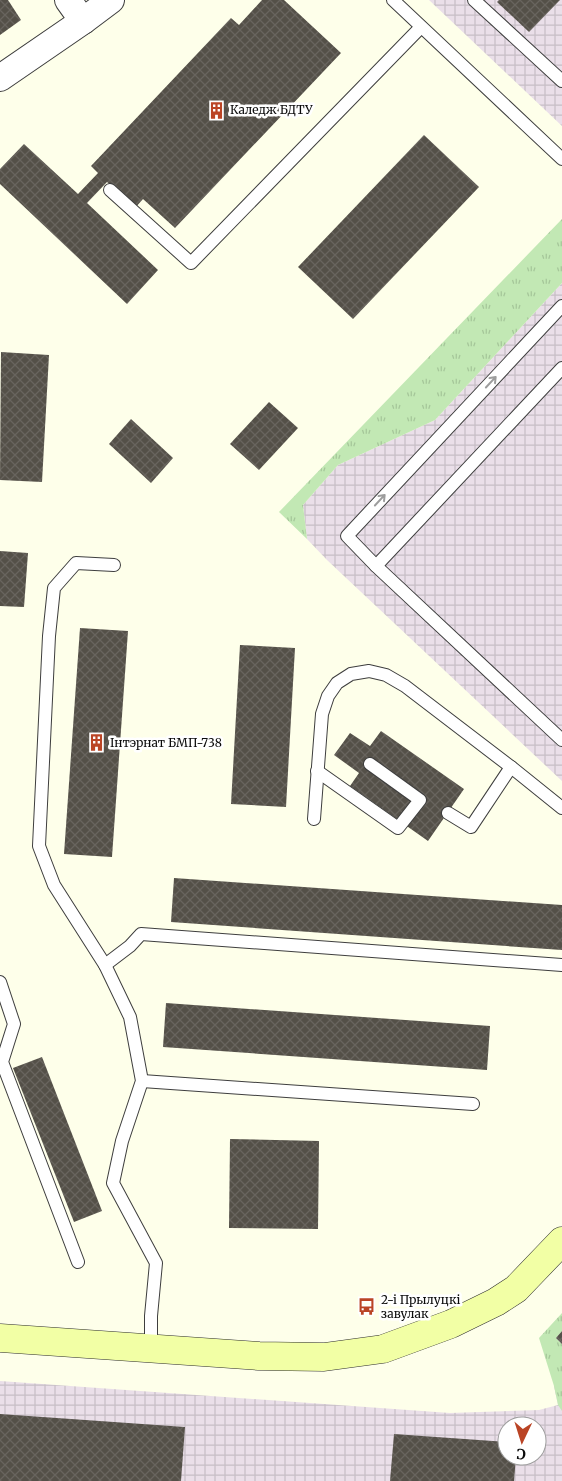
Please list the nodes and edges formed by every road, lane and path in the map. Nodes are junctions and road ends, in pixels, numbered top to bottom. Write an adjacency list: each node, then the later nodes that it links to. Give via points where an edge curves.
1 (68, 0): 5 (street)
2 (111, 0): 5 (street)
3 (393, 0): 6 (lane)
4 (474, 0): 8 (lane)
5 (83, 21): 7 (street)
6 (421, 27): 9 (lane); 10 (lane, via 191,263)
7 (0, 78)
8 (562, 82)
9 (562, 159)
10 (110, 190)
11 (562, 306): 14 (lane, one-way to 11, via 346,536)
12 (562, 368): 14 (lane)
13 (114, 565): 22 (lane, via 76,563 54,588 39,846 54,885)
14 (376, 566): 15 (lane)
15 (562, 740)
16 (370, 764): 18 (lane, via 420,800 398,828)
17 (511, 767): 18 (lane, via 405,686 386,675 369,671 351,674 337,683 328,696 322,714); 19 (lane); 20 (lane, via 470,828)
18 (317, 770): 21 (lane)
19 (562, 808)
20 (448, 813)
21 (314, 819)
22 (105, 964): 23 (lane, via 141,934); 26 (lane, via 130,1017)
23 (562, 965)
24 (0, 982): 25 (lane, via 14,1024)
25 (1, 1062): 29 (lane)
26 (142, 1081): 27 (lane); 31 (lane, via 122,1141 113,1183 156,1263)
27 (473, 1104)
28 (562, 1241): 31 (street, via 516,1289 496,1302 451,1324 383,1349 324,1357)
29 (78, 1262)
30 (0, 1338): 31 (street)
31 (151, 1349)

